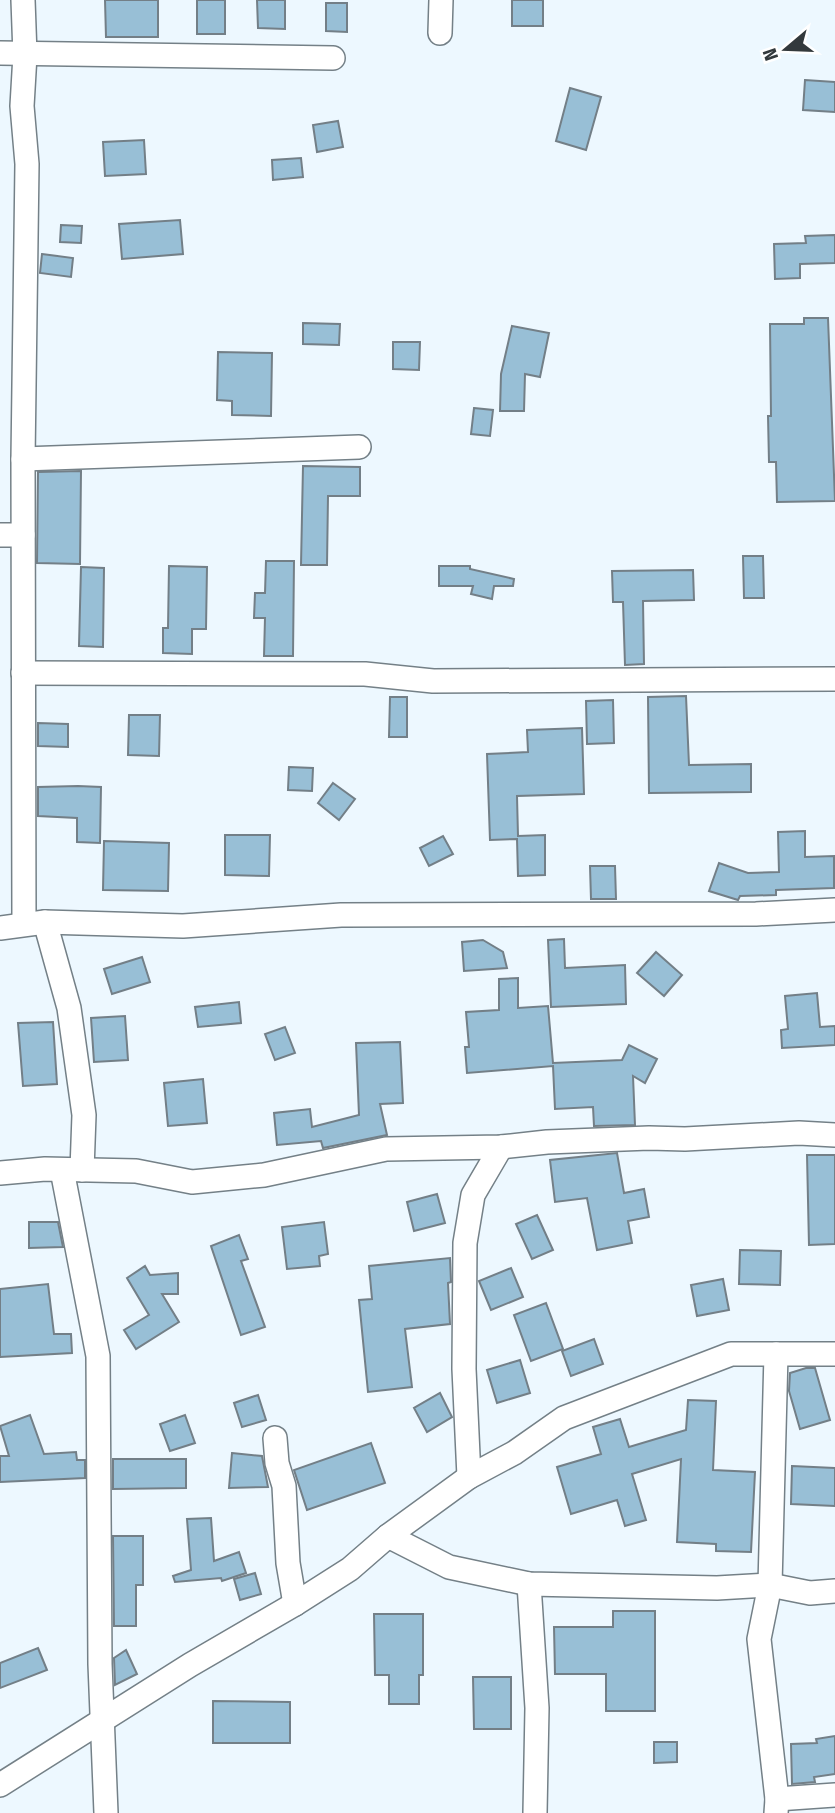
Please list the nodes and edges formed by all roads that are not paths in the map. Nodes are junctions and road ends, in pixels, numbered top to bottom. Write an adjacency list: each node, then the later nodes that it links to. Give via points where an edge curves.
1 (23, 0): 5 (street)
2 (441, 0): 3 (street)
3 (440, 33)
4 (0, 53): 5 (street)
5 (25, 55): 6 (street); 8 (street)
6 (333, 58)
7 (359, 447): 8 (street)
8 (23, 459): 9 (street)
9 (11, 535): 10 (street)
10 (23, 673): 11 (street, via 365,674 433,681); 13 (street)
11 (835, 678)
12 (835, 910): 13 (street, via 341,915 183,926)
13 (35, 923): 14 (street); 17 (street, via 69,1008 84,1115)
14 (0, 928)
15 (835, 1135): 16 (street, via 649,1138)
16 (501, 1147): 17 (street, via 386,1149 264,1175 192,1182 136,1171); 22 (street, via 473,1195 465,1243)
17 (72, 1170): 18 (street); 28 (street, via 98,1356)
18 (0, 1173)
19 (776, 1354): 20 (street); 22 (street, via 730,1354 620,1395 564,1418); 25 (street)
20 (835, 1354)
21 (275, 1438): 27 (street)
22 (469, 1477): 23 (street)
23 (388, 1536): 24 (street, via 449,1567); 27 (street, via 350,1569)
24 (529, 1584): 25 (street); 33 (street, via 537,1708)
25 (769, 1585): 26 (street, via 810,1593); 31 (street, via 759,1640)
26 (835, 1591)
27 (295, 1604): 28 (street)
28 (103, 1721): 29 (street); 32 (street)
29 (6, 1774)
30 (835, 1795): 31 (street)
31 (776, 1806)
32 (106, 1813)
33 (535, 1813)

